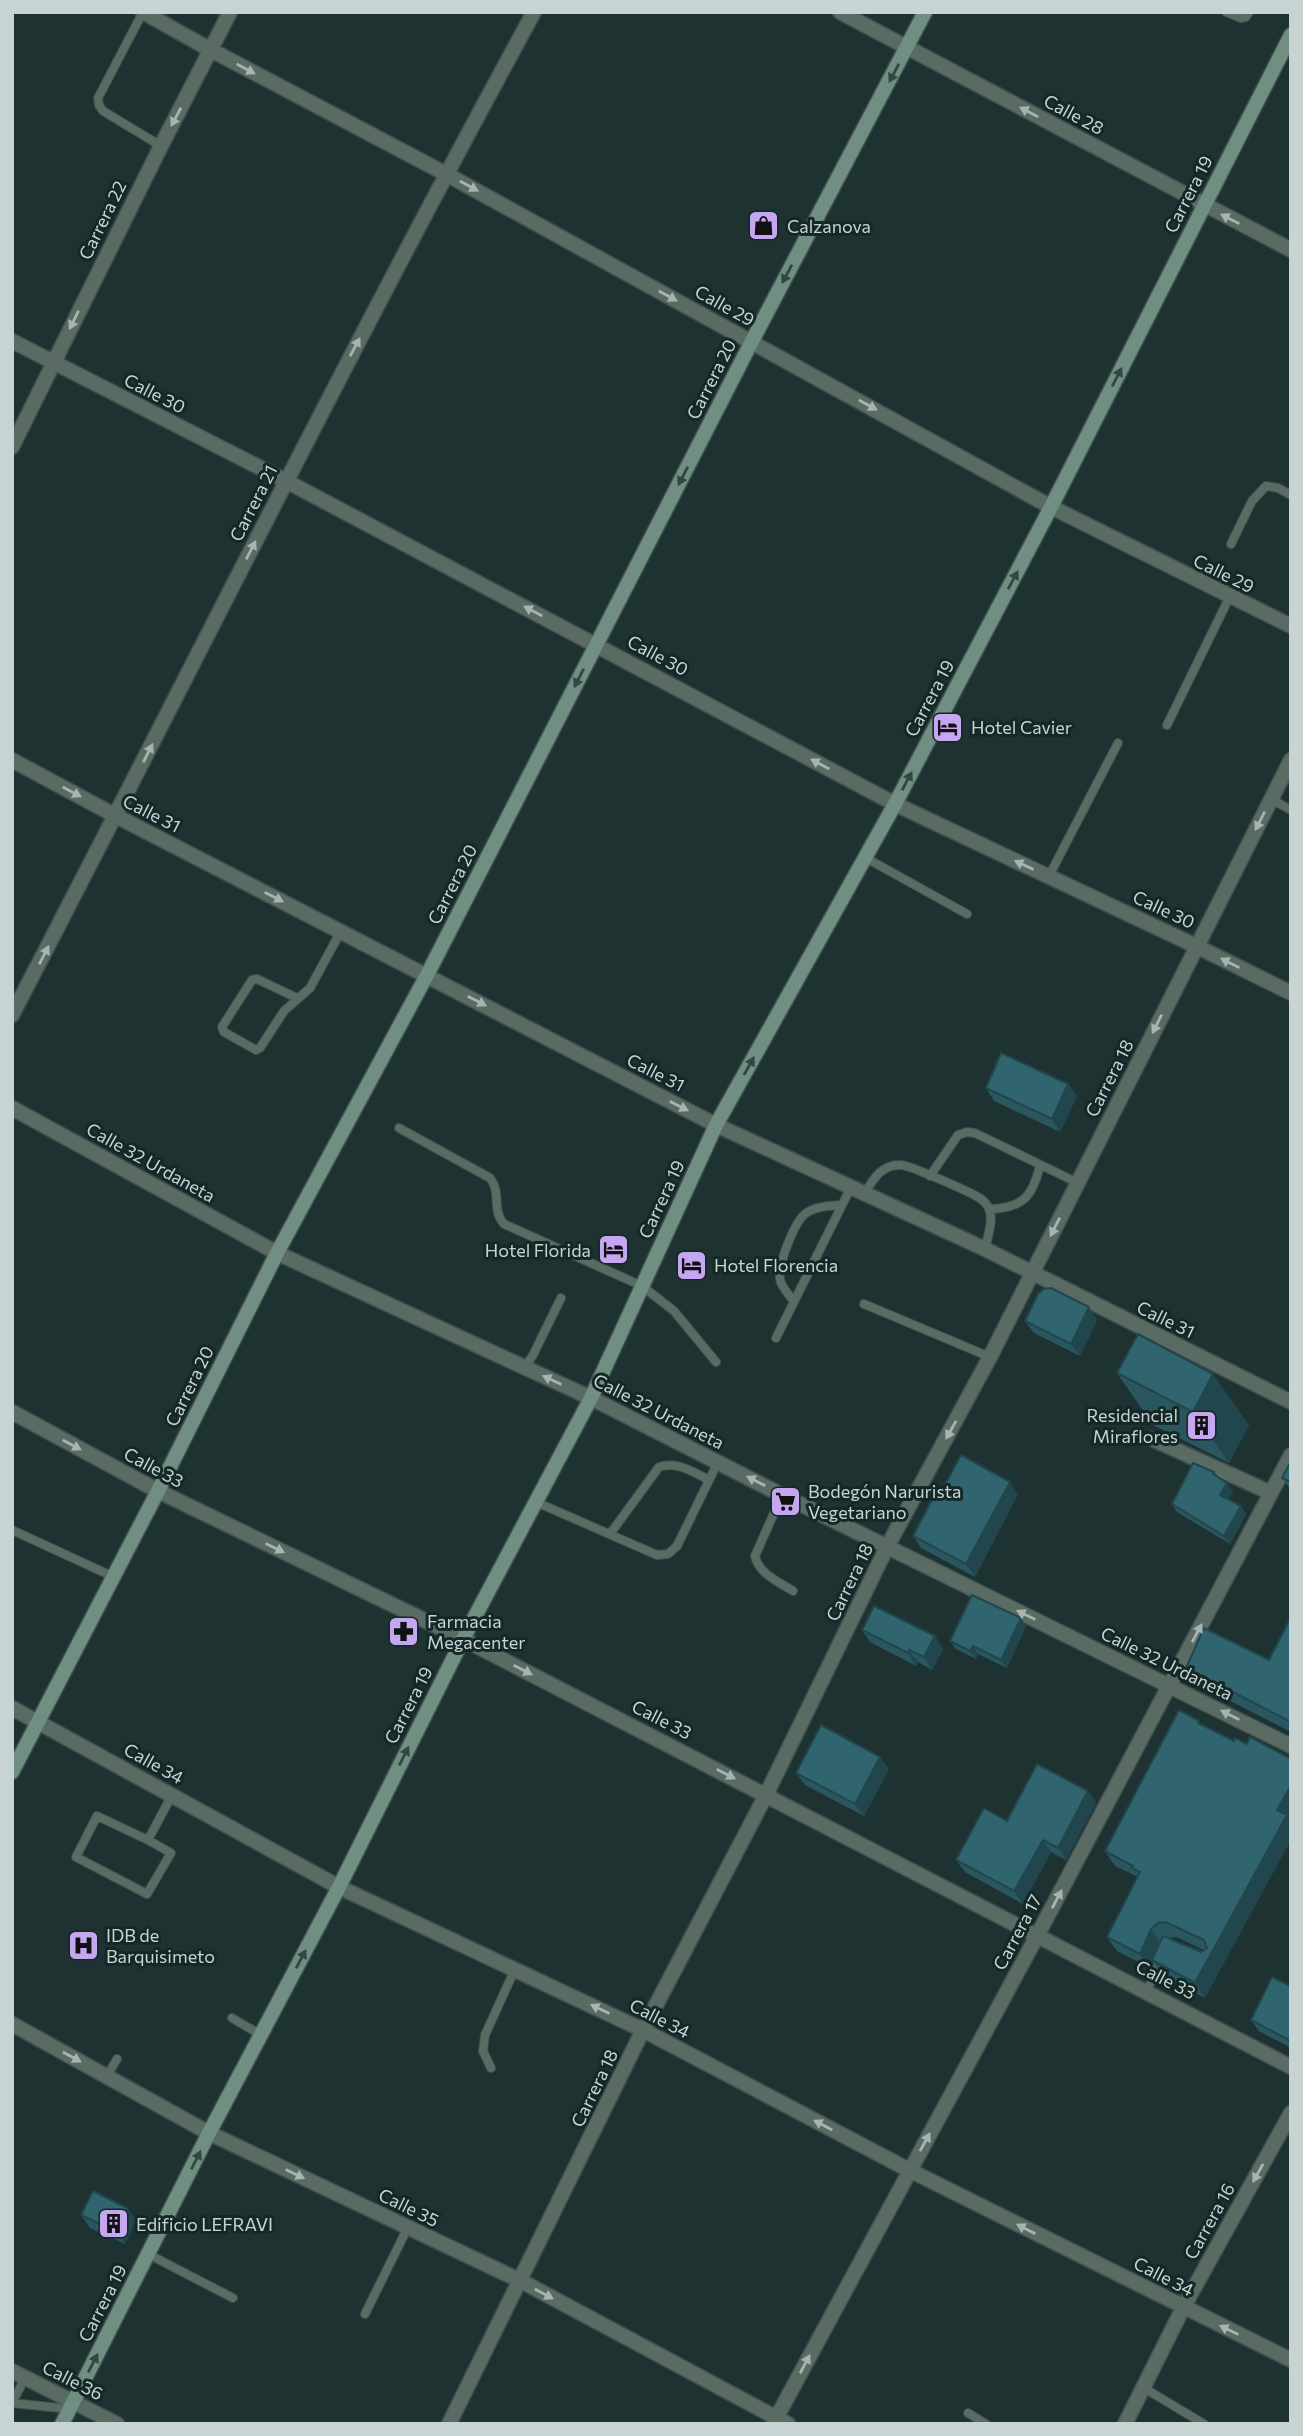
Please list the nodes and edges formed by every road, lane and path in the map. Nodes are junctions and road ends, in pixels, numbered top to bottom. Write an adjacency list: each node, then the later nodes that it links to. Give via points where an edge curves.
1 (143, 12): 10 (street, Calle 29); 11 (lane, via 98,98 103,111)
2 (230, 12): 10 (street, Carrera 22)
3 (534, 12): 12 (street, Carrera 21)
4 (840, 12): 9 (street, Calle 28)
5 (925, 12): 9 (street, Carrera 20)
6 (1226, 12): 7 (lane, via 1241,18)
7 (1248, 12)
8 (1291, 35): 13 (street, Carrera 19)
9 (907, 47): 13 (street, Calle 28, one-way to 9); 16 (street, Carrera 20, one-way to 16)
10 (211, 50): 11 (street, Carrera 22, one-way to 11); 12 (street, Calle 29, one-way to 12)
11 (161, 146): 17 (street, Carrera 22, one-way to 17)
12 (446, 174): 16 (street, Calle 29, one-way to 16); 19 (street, Carrera 21, one-way to 12)
13 (1204, 205): 14 (street, Calle 28, one-way to 13); 21 (street, Carrera 19, one-way to 13)
14 (1291, 250)
15 (12, 341): 17 (street, Calle 30)
16 (752, 341): 21 (street, Calle 29, one-way to 21); 25 (street, Carrera 20, one-way to 25)
17 (53, 363): 18 (street, Carrera 22); 19 (street, Calle 30)
18 (12, 447)
19 (286, 481): 25 (street, Calle 30, one-way to 19); 33 (street, Carrera 21, one-way to 19)
20 (1291, 495): 22 (lane, via 1266,486 1252,501)
21 (1051, 507): 23 (street, Calle 29); 31 (street, Carrera 19, one-way to 21)
22 (1231, 544)
23 (1229, 598): 24 (street, Calle 29); 26 (lane)
24 (1291, 626)
25 (596, 644): 31 (street, Calle 30, one-way to 25); 39 (street, Carrera 20, one-way to 39)
26 (1167, 725)
27 (1118, 743): 35 (lane)
28 (12, 760): 33 (street, Calle 31, one-way to 33)
29 (1291, 760): 30 (street, Carrera 18)
30 (1271, 799): 32 (lane); 38 (street, Carrera 18, one-way to 38)
31 (895, 804): 34 (street, Carrera 19); 35 (street, Calle 30, one-way to 31)
32 (1291, 810)
33 (116, 816): 37 (street, Calle 31, one-way to 37); 42 (street, Carrera 21, one-way to 33)
34 (866, 858): 36 (lane); 44 (street, Carrera 19, one-way to 34)
35 (1049, 876): 38 (street, Calle 30)
36 (968, 914)
37 (341, 931): 39 (street, Calle 31); 41 (lane, via 310,988)
38 (1196, 946): 40 (street, Calle 30, one-way to 38); 48 (street, Carrera 18, one-way to 48)
39 (427, 975): 44 (street, Calle 31, one-way to 44); 54 (street, Carrera 20)
40 (1291, 993)
41 (297, 998): 41 (lane, via 256,1050 223,1032 252,980)
42 (12, 1015)
43 (12, 1108): 54 (street, Calle 32 Urdaneta)
44 (716, 1125): 49 (street, Calle 31); 56 (street, Carrera 19)
45 (399, 1128): 56 (lane, via 490,1178 497,1189 496,1212 504,1224)
46 (1040, 1165): 47 (lane, via 967,1132 958,1135); 48 (lane); 52 (lane, via 1027,1197 1004,1209)
47 (930, 1177): 50 (lane, via 902,1164 885,1168); 52 (lane, via 981,1199)
48 (1078, 1183): 55 (street, Carrera 18, one-way to 55)
49 (851, 1187): 50 (street, Calle 31); 51 (lane)
50 (865, 1193): 53 (street, Calle 31)
51 (842, 1205): 58 (lane); 58 (lane, via 806,1213 792,1233 779,1278)
52 (990, 1209): 53 (lane)
53 (985, 1249): 55 (street, Calle 31)
54 (277, 1253): 63 (street, Calle 32 Urdaneta); 71 (street, Carrera 20)
55 (1031, 1273): 61 (street, Carrera 18); 65 (street, Calle 31)
56 (642, 1286): 62 (lane, via 674,1311); 64 (street, Carrera 19)
57 (561, 1298): 63 (lane)
58 (794, 1301): 60 (lane)
59 (864, 1304): 61 (lane)
60 (776, 1338)
61 (990, 1357): 77 (street, Carrera 18, one-way to 77)
62 (716, 1362)
63 (525, 1367): 64 (street, Calle 32 Urdaneta, one-way to 63)
64 (591, 1398): 69 (street, Calle 32 Urdaneta); 74 (street, Carrera 19)
65 (1291, 1402)
66 (12, 1412): 71 (street, Calle 33, one-way to 71)
67 (1153, 1440): 72 (street)
68 (1291, 1455): 72 (street, Carrera 17)
69 (718, 1462): 70 (lane); 73 (street, Calle 32 Urdaneta, one-way to 69)
70 (709, 1480): 76 (lane, via 682,1466 659,1467); 76 (lane, via 677,1546 668,1554 657,1555)
71 (158, 1491): 78 (street, Carrera 20); 80 (street, Calle 33, one-way to 80)
72 (1271, 1493): 81 (street, Carrera 17, one-way to 72)
73 (782, 1495): 77 (street, Calle 32 Urdaneta); 79 (lane, via 755,1556 756,1564 769,1576)
74 (536, 1502): 76 (lane); 80 (street, Carrera 19)
75 (12, 1531): 78 (lane)
76 (610, 1534)
77 (887, 1547): 81 (street, Calle 32 Urdaneta, one-way to 77); 87 (street, Carrera 18)
78 (114, 1577): 83 (street, Carrera 20)
79 (793, 1591)
80 (463, 1639): 87 (street, Calle 33, one-way to 87); 89 (street, Carrera 19, one-way to 80)
81 (1169, 1685): 84 (street, Calle 32 Urdaneta, one-way to 81); 90 (street, Carrera 17, one-way to 81)
82 (12, 1708): 83 (street, Calle 34)
83 (38, 1721): 85 (street, Carrera 20); 86 (street, Calle 34)
84 (1291, 1746)
85 (12, 1772)
86 (172, 1795): 88 (lane); 89 (street, Calle 34)
87 (766, 1795): 90 (street, Calle 33); 96 (street, Carrera 18)
88 (148, 1840): 88 (lane, via 171,1853 148,1894 76,1857 97,1816)
89 (339, 1887): 92 (street, Calle 34); 97 (street, Carrera 19, one-way to 89)
90 (1037, 1936): 93 (street, Calle 33); 104 (street, Carrera 17, one-way to 90)
91 (1166, 1948): 93 (lane)
92 (515, 1969): 96 (street, Calle 34, one-way to 92); 100 (lane, via 485,2035 483,2051)
93 (1147, 1991): 99 (street, Calle 33)
94 (232, 2018): 97 (lane)
95 (12, 2024): 101 (street, Calle 35, one-way to 101)
96 (643, 2030): 104 (street, Calle 34, one-way to 96); 107 (street, Carrera 18)
97 (261, 2035): 103 (street, Carrera 19)
98 (117, 2059): 101 (lane)
99 (1291, 2067)
100 (491, 2068)
101 (107, 2076): 103 (street, Calle 35)
102 (1291, 2113): 109 (street, Carrera 16, one-way to 109)
103 (209, 2133): 105 (street, Calle 35, one-way to 105); 106 (street, Carrera 19, one-way to 103)
104 (909, 2170): 109 (street, Calle 34, one-way to 104); 117 (street, Carrera 17, one-way to 104)
105 (408, 2228): 107 (street, Calle 35); 110 (lane)
106 (148, 2254): 108 (lane); 115 (street, Carrera 19, one-way to 106)
107 (521, 2281): 117 (street, Calle 35, one-way to 117); 120 (street, Carrera 18)
108 (233, 2298)
109 (1183, 2308): 111 (street, Calle 34, one-way to 109); 113 (street, Carrera 16)
110 (365, 2314)
111 (1291, 2360)
112 (19, 2374): 114 (lane); 115 (street, Calle 36)
113 (1144, 2388): 122 (street, Carrera 16); 123 (lane)
114 (12, 2403): 115 (lane)
115 (71, 2406): 118 (street, Carrera 19); 119 (street, Calle 36)
116 (968, 2413): 121 (lane)
117 (779, 2422)
118 (62, 2424)
119 (117, 2424)
120 (449, 2424)
121 (985, 2424)
122 (1125, 2424)
123 (1204, 2424)

